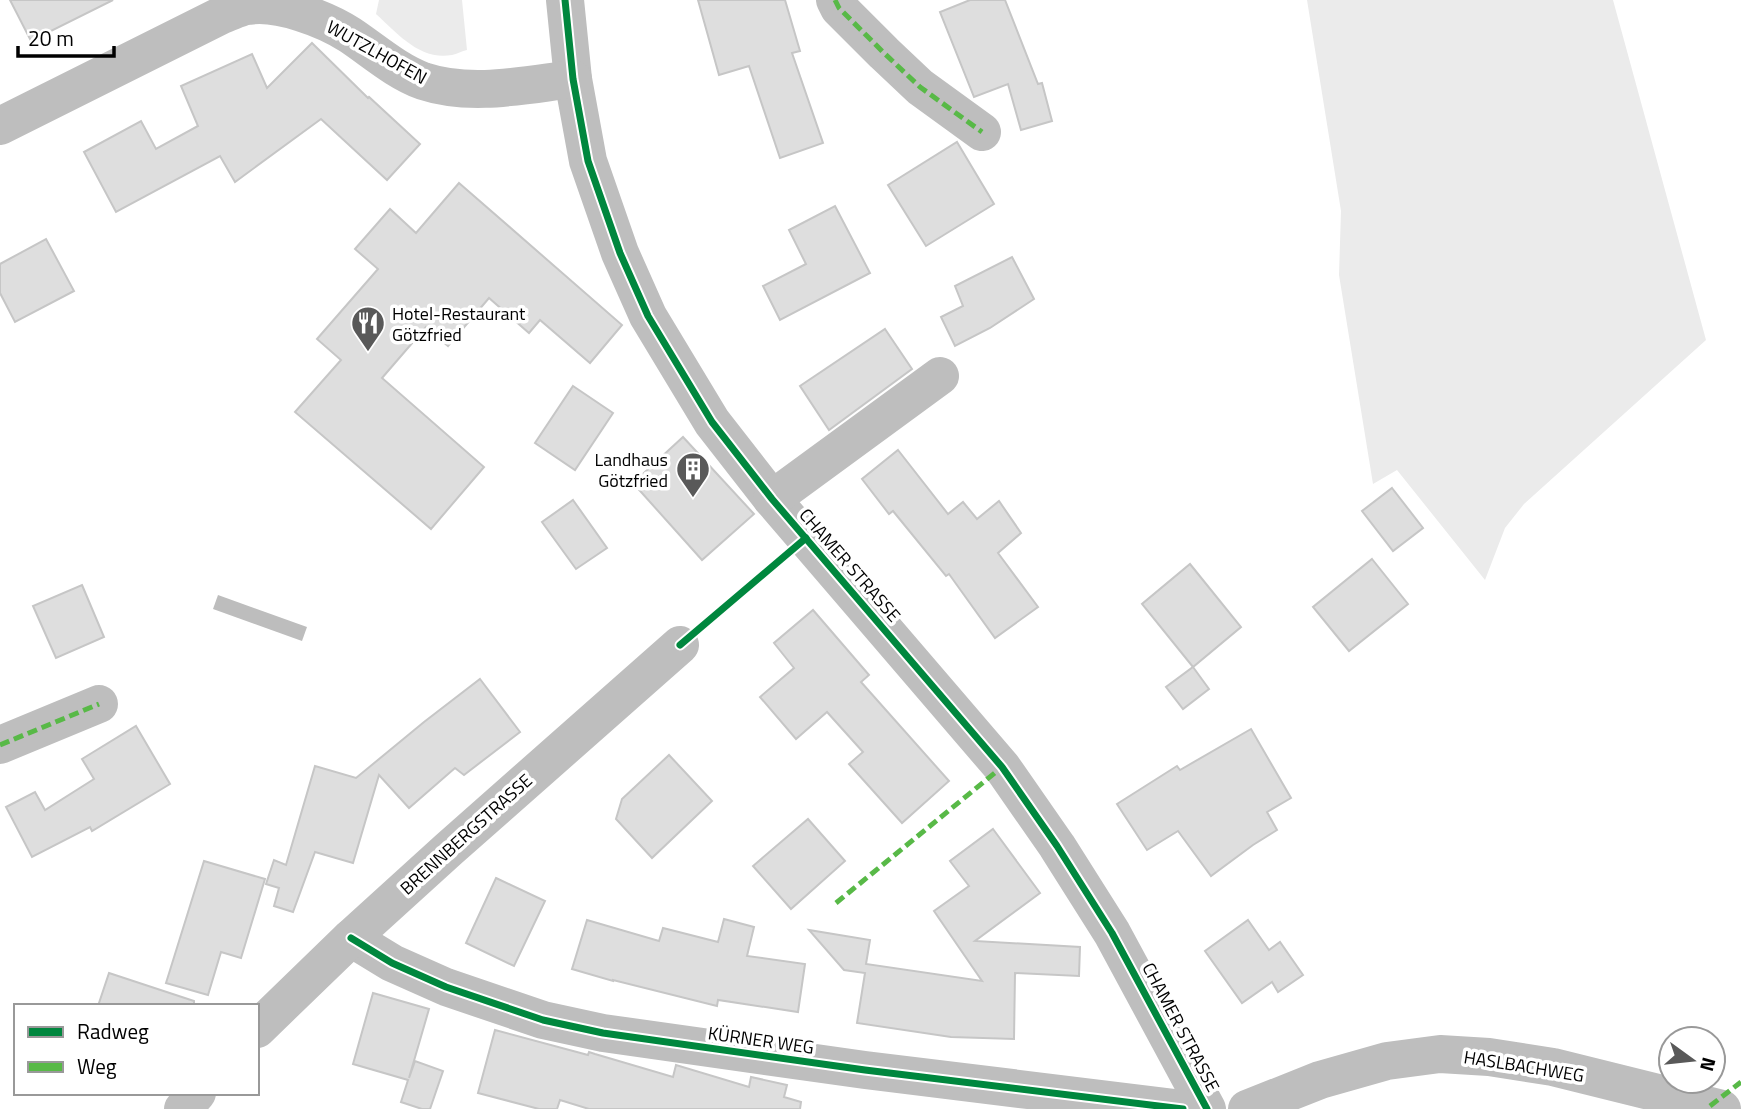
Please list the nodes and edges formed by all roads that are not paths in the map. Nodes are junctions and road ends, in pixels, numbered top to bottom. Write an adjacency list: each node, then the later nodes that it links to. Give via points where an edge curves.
1 (565, 0): 4 (street, CHAMER STRASSE)
2 (835, 0): 6 (street, via 920,87)
3 (248, 3): 4 (street, WUTZLHOFEN, via 309,15 347,33 391,65 444,87 498,88); 5 (street, WUTZLHOFEN)
4 (573, 79): 8 (street, CHAMER STRASSE, via 588,161 648,316 712,422)
5 (0, 126)
6 (982, 132)
7 (940, 376): 8 (street)
8 (772, 499): 17 (street, CHAMER STRASSE, via 1002,767 1112,933)
9 (680, 645): 12 (street, BRENNBERGSTRASSE)
10 (99, 704): 11 (street)
11 (0, 745)
12 (351, 938): 13 (street, BRENNBERGSTRASSE); 16 (street, KÜRNER WEG, via 446,987 543,1020 603,1033)
13 (259, 1027)
14 (195, 1095): 15 (street)
15 (183, 1109)
16 (1183, 1109)
17 (1207, 1109)
18 (1247, 1109): 19 (street, HASLBACHWEG, via 1320,1080 1387,1061 1440,1054 1553,1067)
19 (1722, 1109)

